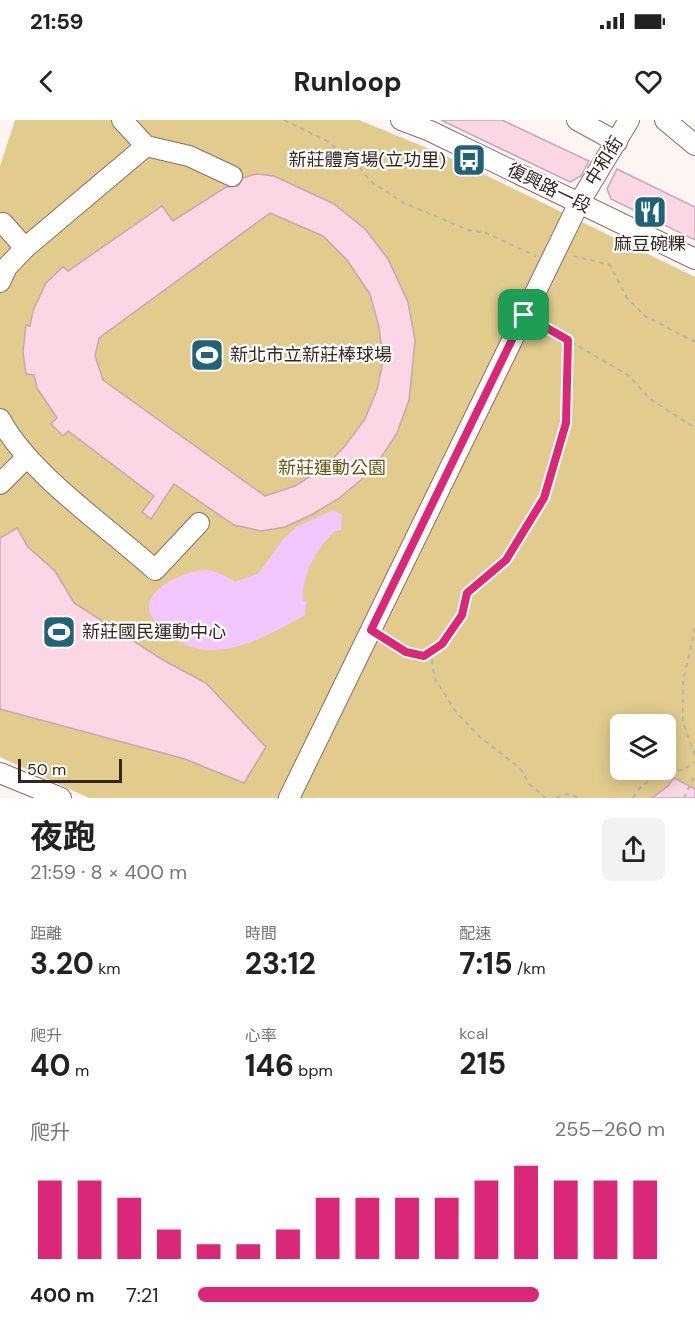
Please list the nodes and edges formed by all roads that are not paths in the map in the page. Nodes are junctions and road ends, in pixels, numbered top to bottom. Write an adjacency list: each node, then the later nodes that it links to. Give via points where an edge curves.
1 (122, 120): 9 (street)
2 (401, 120): 6 (street, 復興路一段)
3 (576, 120): 7 (street)
4 (629, 120): 7 (street, 中和街)
5 (665, 120): 8 (street)
6 (432, 126): 11 (street, 復興路一段)
7 (617, 141): 11 (street, 中和街)
8 (695, 145)
9 (146, 146): 10 (street, via 189,156); 13 (street)
10 (232, 176)
11 (579, 203): 14 (street, 復興路一段); 22 (street, 中和街)
12 (0, 225): 13 (street, via 3,223)
13 (25, 248): 15 (street, via 7,267)
14 (695, 259)
15 (0, 282)
16 (0, 419): 17 (street)
17 (27, 457): 18 (street); 19 (street, via 155,570)
18 (0, 484)
19 (199, 523)
20 (0, 773): 21 (street)
21 (61, 798)
22 (289, 798)

